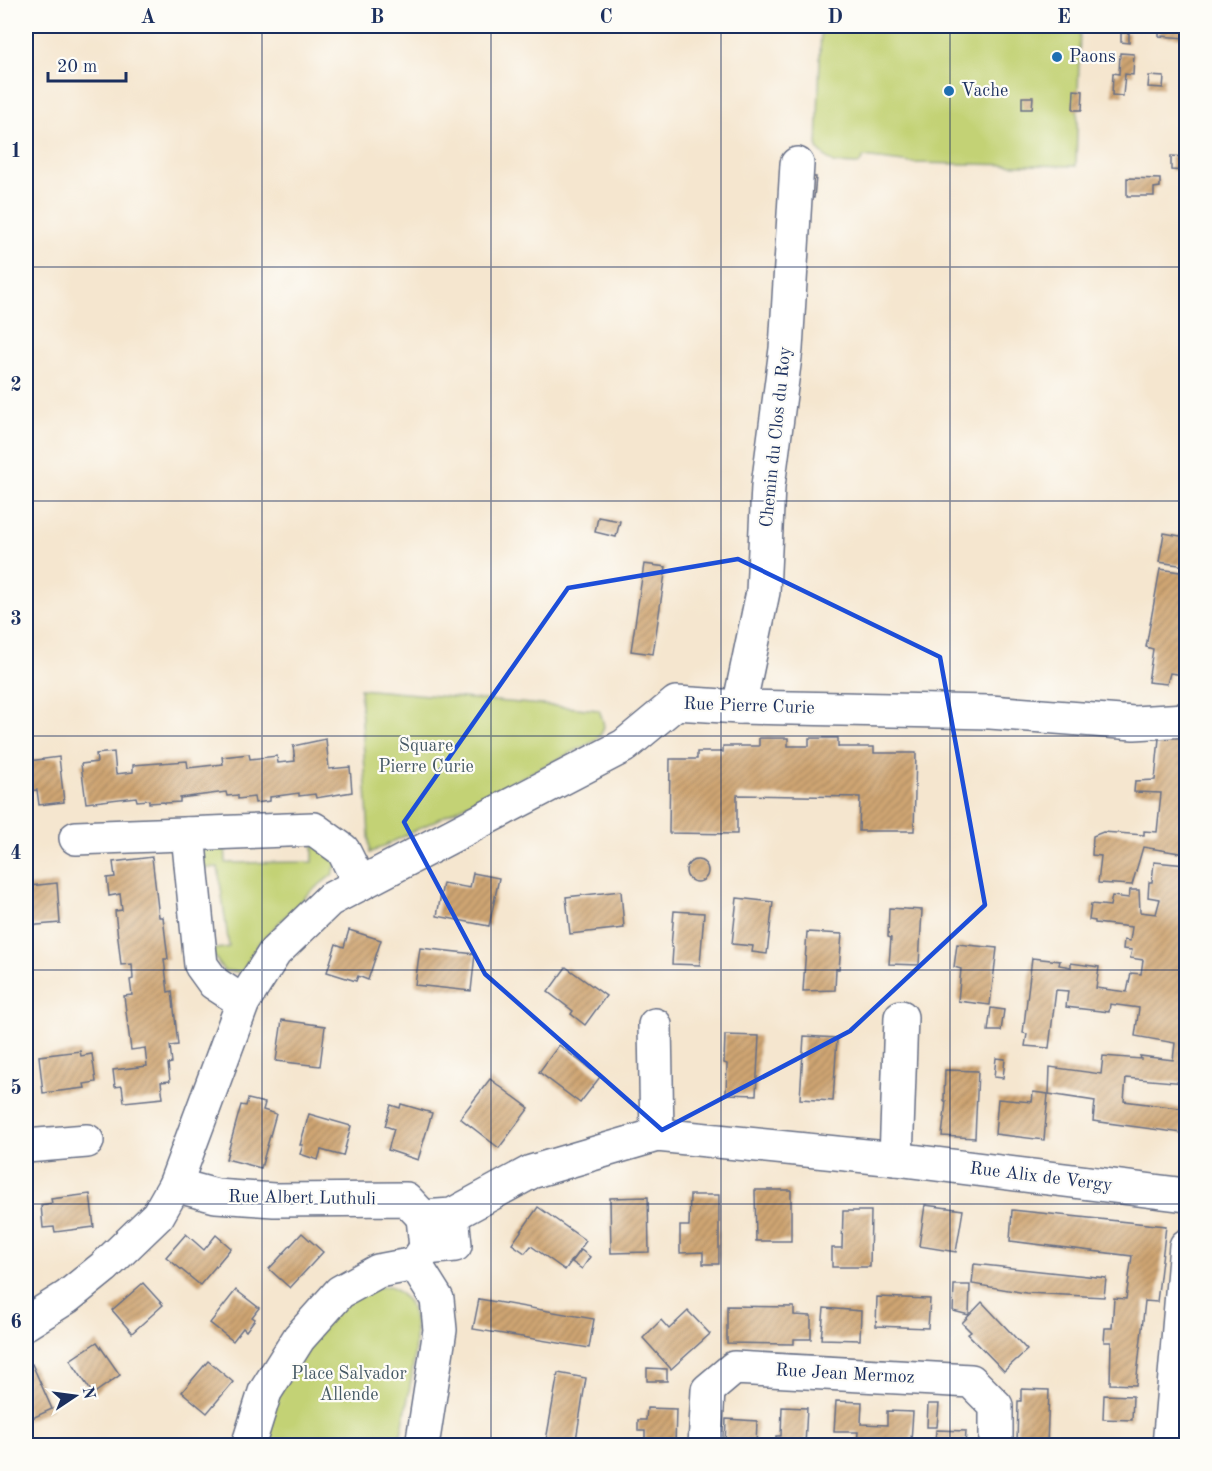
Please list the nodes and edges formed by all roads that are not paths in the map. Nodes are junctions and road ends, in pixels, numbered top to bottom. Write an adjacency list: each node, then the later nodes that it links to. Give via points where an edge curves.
1 (797, 164): 2 (street, Chemin du Clos du Roy, via 786,349 768,486 763,592)
2 (739, 707): 3 (street, Rue Pierre Curie, via 990,712 1134,723); 6 (street, Rue Pierre Curie, via 676,703 624,746)
3 (1186, 720)
4 (188, 834): 5 (street); 6 (street, via 314,829 343,850); 7 (street, via 201,965 214,982)
5 (76, 838)
6 (360, 884): 7 (street, Rue Pierre Curie, via 329,900 275,952)
7 (243, 1002): 14 (street, Rue Pierre Curie)
8 (901, 1017): 13 (street)
9 (655, 1025): 10 (street)
10 (657, 1136): 13 (street, Rue Alix de Vergy); 16 (street, Rue Alix de Vergy, via 531,1172)
11 (87, 1141): 12 (street)
12 (26, 1146)
13 (896, 1159): 15 (street, Rue Alix de Vergy)
14 (175, 1185): 16 (street, Rue Albert Luthuli, via 216,1197 406,1200); 18 (street, Rue Pierre Curie, via 159,1215 104,1267)
15 (1186, 1196)
16 (429, 1236): 19 (street, Rue Alix de Vergy, via 340,1292 300,1338 265,1392); 20 (street, via 440,1330)
17 (1186, 1246): 23 (street)
18 (26, 1323)
19 (248, 1446)
20 (422, 1446)
21 (705, 1446): 22 (street, Rue Jean Mermoz, via 708,1390 734,1368 971,1381 996,1406)
22 (996, 1446)
23 (1169, 1446)

